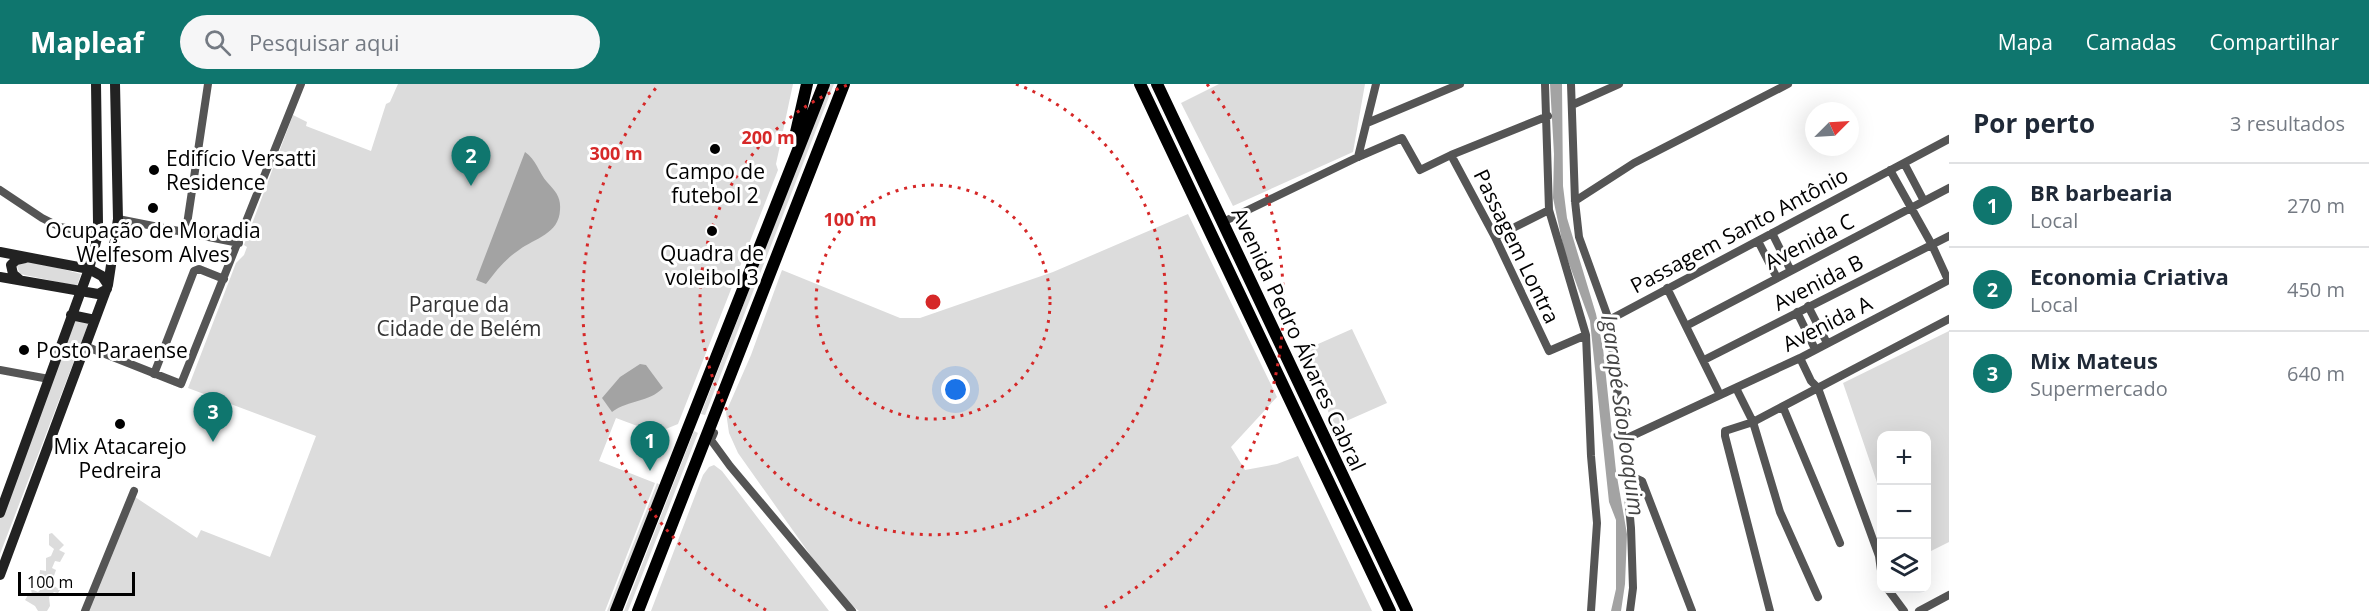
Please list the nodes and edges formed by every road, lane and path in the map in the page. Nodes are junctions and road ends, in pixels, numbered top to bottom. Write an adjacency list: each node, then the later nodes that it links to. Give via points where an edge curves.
1 (96, 84): 34 (main road)
2 (115, 84): 31 (main road)
3 (208, 84): 33 (street)
4 (301, 84): 39 (street)
5 (807, 84): 24 (main road)
6 (824, 84): 24 (main road)
7 (844, 84): 75 (main road)
8 (1140, 84): 90 (main road, Avenida Pedro Álvares Cabral)
9 (1156, 84): 32 (main road, Avenida Pedro Álvares Cabral)
10 (1376, 84): 18 (street)
11 (1460, 84): 18 (street)
12 (1545, 84): 17 (street)
13 (1571, 84): 16 (street)
14 (1619, 84): 16 (street)
15 (1788, 84): 27 (street, via 1634,163)
16 (1572, 105): 27 (street)
17 (1548, 116): 20 (street); 30 (street)
18 (1368, 123): 21 (street)
19 (1949, 139): 22 (street, Passagem Santo Antônio)
20 (1451, 155): 21 (street, via 1420,170 1402,138); 36 (street, Passagem Lontra)
21 (1358, 157): 32 (street)
22 (1904, 163): 23 (street, Passagem Santo Antônio); 28 (street)
23 (1890, 171): 29 (street); 35 (street, Passagem Santo Antônio)
24 (783, 188): 87 (main road)
25 (1949, 188): 28 (street, Avenida C)
26 (0, 190): 34 (street, via 60,227)
27 (1575, 201): 59 (street, via 1579,237)
28 (1924, 201): 29 (street, Avenida C)
29 (1910, 209): 40 (street); 45 (street, Avenida C)
30 (1549, 210): 36 (street); 61 (street)
31 (118, 219): 33 (street); 51 (main road)
32 (1223, 222): 91 (main road, Avenida Pedro Álvares Cabral)
33 (186, 231): 39 (street)
34 (98, 234): 44 (main road)
35 (1772, 234): 38 (street, Passagem Santo Antônio); 45 (street)
36 (1495, 237): 61 (street, Passagem Lontra, via 1549,351)
37 (1947, 237): 40 (street, Avenida B); 41 (street)
38 (1758, 241): 47 (street); 52 (street, Passagem Santo Antônio)
39 (239, 243): 48 (street)
40 (1932, 245): 49 (street); 54 (street, Avenida B)
41 (1949, 249)
42 (0, 252): 43 (main road)
43 (26, 258): 44 (main road); 50 (main road, via 11,266)
44 (88, 269): 51 (main road, via 102,276); 53 (main road)
45 (1791, 271): 47 (street, Avenida C)
46 (0, 277): 50 (main road)
47 (1777, 278): 60 (street, Avenida C)
48 (224, 279): 68 (street, via 200,269 194,271); 68 (street, via 182,384)
49 (1949, 280): 62 (street, Avenida A)
50 (21, 281): 53 (main road)
51 (108, 287): 53 (main road, via 98,294); 58 (main road)
52 (1667, 288): 59 (street, Passagem Santo Antônio); 60 (street)
53 (80, 290): 56 (main road)
54 (1809, 306): 55 (street, Avenida B); 62 (street)
55 (1797, 312): 64 (street); 66 (street, Avenida B)
56 (71, 315): 58 (main road); 69 (main road)
57 (1949, 319): 71 (street)
58 (95, 320): 63 (main road)
59 (1609, 320): 76 (street)
60 (1686, 326): 66 (street)
61 (1586, 335): 92 (street, via 1597,524)
62 (1827, 343): 64 (street, Avenida A)
63 (86, 346): 68 (street); 82 (main road)
64 (1815, 350): 65 (street, Avenida A)
65 (1800, 358): 70 (street, Avenida A); 71 (street)
66 (1704, 360): 72 (street)
67 (0, 370): 69 (street)
68 (154, 374)
69 (49, 379): 79 (main road)
70 (1736, 388): 72 (street, Avenida A); 74 (street)
71 (1818, 388): 73 (street); 81 (street)
72 (1720, 395): 76 (street, Avenida A)
73 (1783, 407): 74 (street); 80 (street)
74 (1753, 422): 85 (street, via 1780,512); 95 (street, via 1725,431 1725,436)
75 (712, 423): 88 (main road); 89 (street, via 716,428 711,440 730,466)
76 (1623, 440): 77 (street)
77 (1627, 474): 93 (street, via 1633,588); 94 (street, via 1642,481)
78 (134, 491): 86 (street)
79 (0, 513)
80 (1840, 543)
81 (1877, 550)
82 (0, 575)
83 (1891, 593): 96 (street)
84 (1949, 595): 97 (street)
85 (1818, 597)
86 (86, 611)
87 (616, 611)
88 (638, 611)
89 (852, 611)
90 (1390, 611)
91 (1407, 611)
92 (1591, 611)
93 (1629, 611)
94 (1692, 611)
95 (1770, 611)
96 (1904, 611)
97 (1919, 611)

